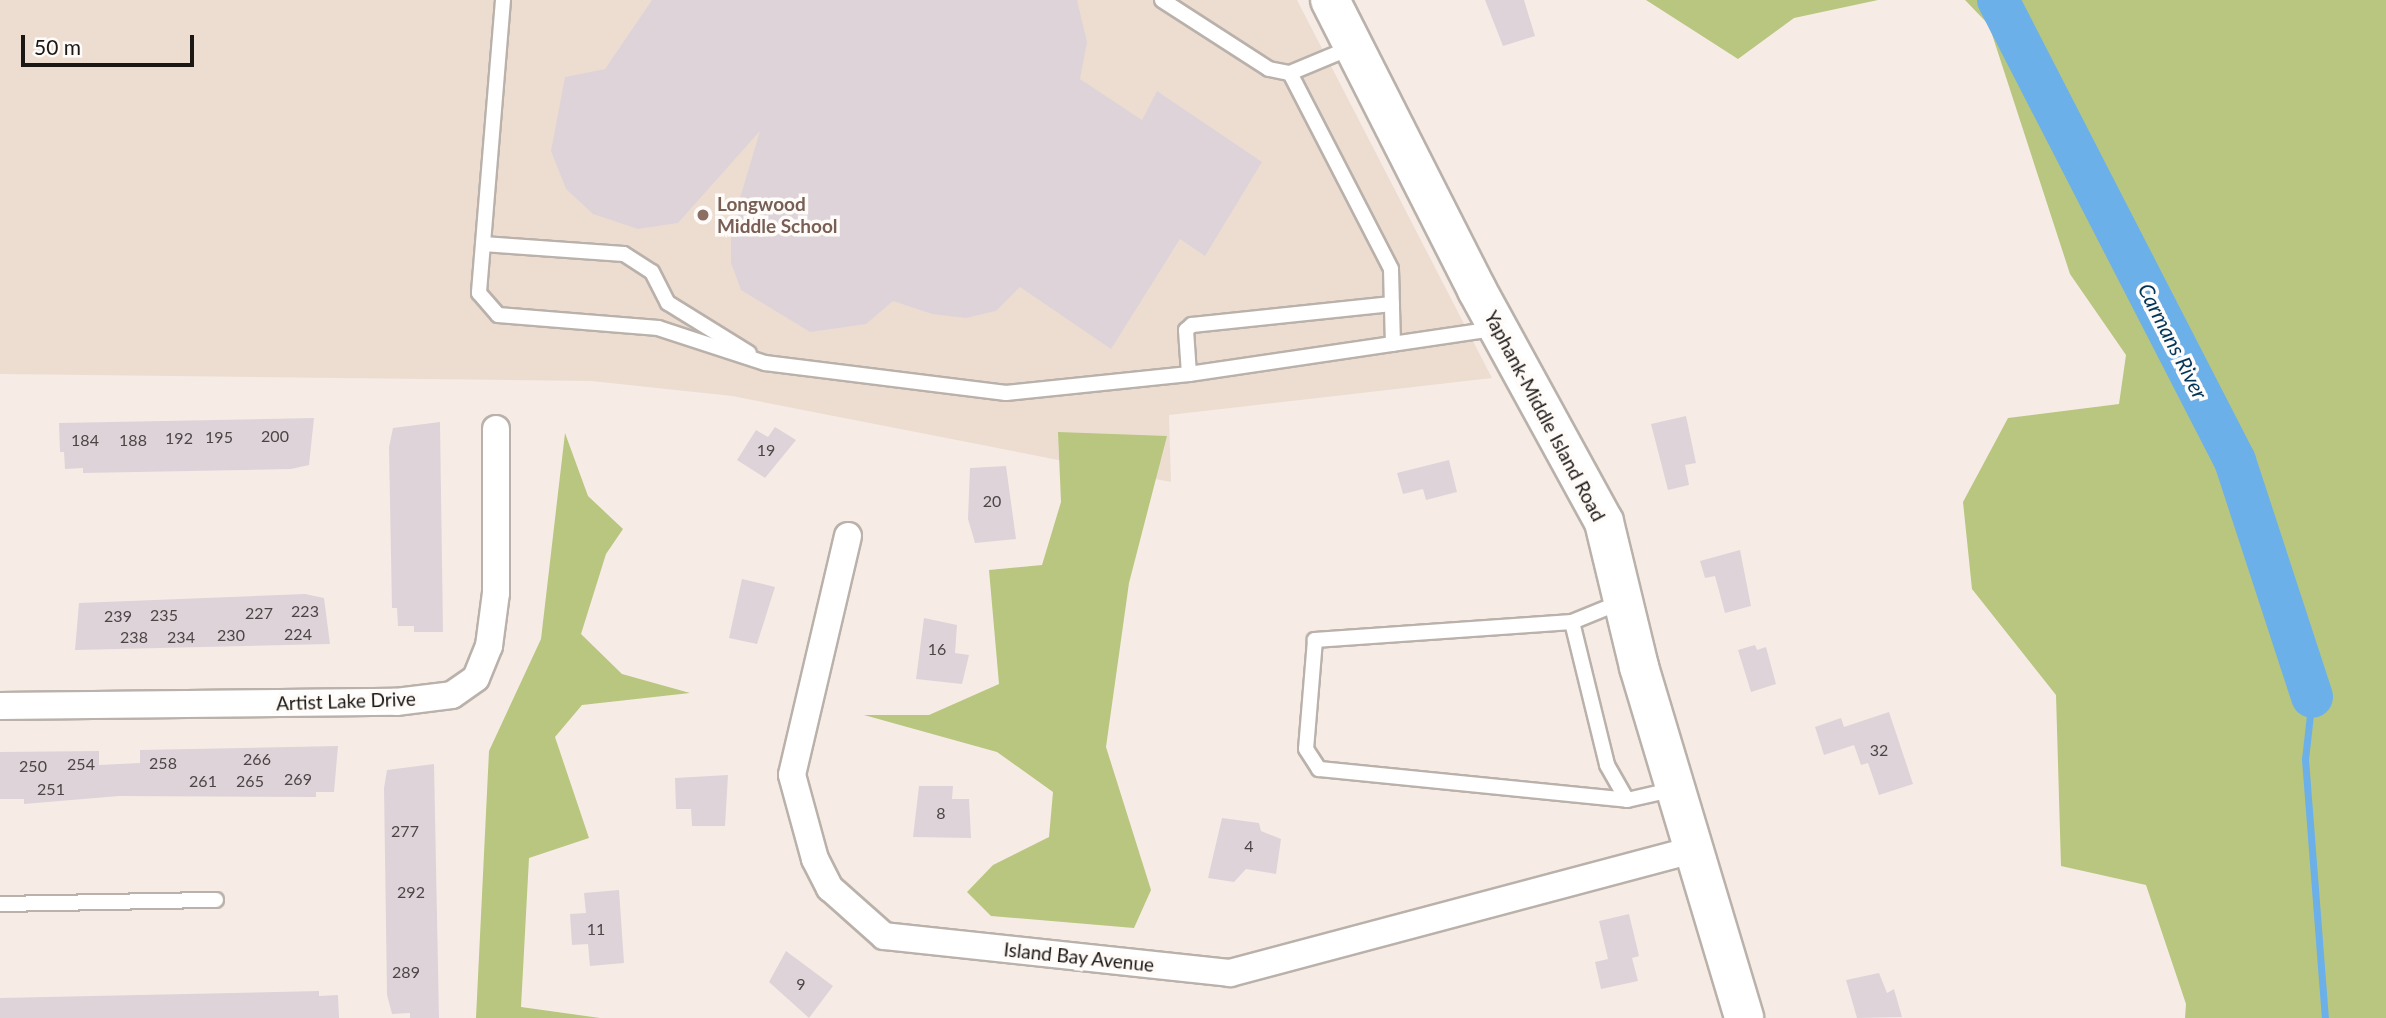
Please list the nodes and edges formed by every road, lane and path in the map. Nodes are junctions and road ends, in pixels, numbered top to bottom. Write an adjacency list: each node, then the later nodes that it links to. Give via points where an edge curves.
1 (503, 0): 6 (lane)
2 (1163, 0): 5 (lane, via 1269,69)
3 (1330, 0): 4 (main road, Yaphank-Middle Island Road)
4 (1350, 48): 5 (lane); 8 (main road, Yaphank-Middle Island Road)
5 (1290, 73): 7 (lane, via 1391,269)
6 (483, 244): 10 (lane, via 624,254 652,272 668,303); 10 (lane, via 479,293 498,316 659,328)
7 (1392, 304): 9 (lane); 11 (lane, via 1192,325 1186,330)
8 (1498, 328): 9 (lane); 14 (main road, Yaphank-Middle Island Road, via 1604,522)
9 (1393, 344): 11 (lane)
10 (765, 363): 11 (lane, via 1006,393)
11 (1189, 374)
12 (496, 429): 16 (street, Artist Lake Drive, via 496,593 489,646 476,678 452,695 396,702)
13 (848, 536): 19 (street, Island Bay Avenue, via 792,775 811,846 830,888 884,936 1230,973)
14 (1623, 601): 15 (lane); 17 (main road, Yaphank-Middle Island Road)
15 (1572, 622): 18 (lane, via 1607,765); 18 (lane, via 1315,640 1306,749 1319,769)
16 (0, 706)
17 (1675, 789): 18 (lane); 19 (main road, Yaphank-Middle Island Road)
18 (1627, 800)
19 (1695, 849): 22 (main road, Yaphank-Middle Island Road)
20 (216, 900): 21 (lane)
21 (0, 904)
22 (1744, 1018)

